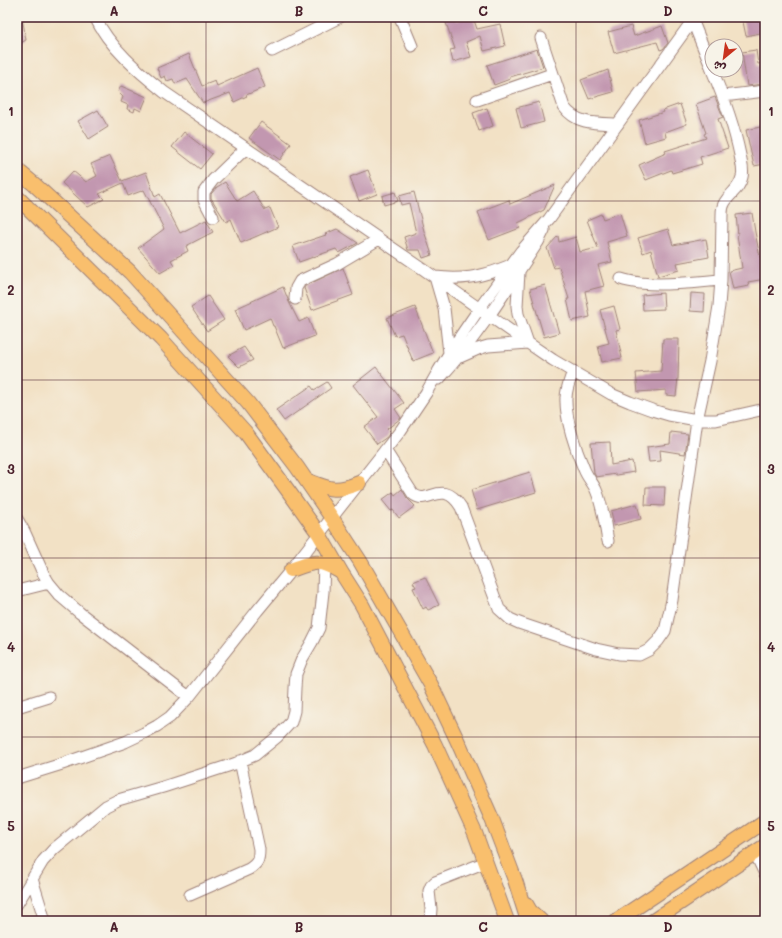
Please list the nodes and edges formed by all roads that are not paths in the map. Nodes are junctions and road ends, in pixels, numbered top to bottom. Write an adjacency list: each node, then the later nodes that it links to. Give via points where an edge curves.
1 (95, 17): 15 (street, via 111,42 145,77)
2 (340, 17): 8 (street)
3 (400, 17): 6 (street)
4 (693, 18): 7 (street); 14 (street)
5 (540, 38): 9 (street)
6 (412, 46)
7 (704, 48)
8 (272, 51)
9 (552, 74): 13 (street); 14 (street, via 568,113 592,123)
10 (715, 78): 12 (street)
11 (765, 91): 12 (street)
12 (723, 96): 23 (street, via 743,173 737,189 723,206)
13 (477, 100)
14 (618, 124): 20 (street, via 549,219 525,247)
15 (246, 148): 18 (street, via 204,192 204,200); 19 (street)
16 (17, 170): 33 (main road, via 130,272 248,403)
17 (17, 197): 37 (main road, via 161,339 246,433)
18 (213, 217)
19 (379, 239): 21 (street); 24 (street, via 337,264 300,281)
20 (515, 268): 21 (street, via 474,277); 25 (street); 26 (street); 27 (street, via 518,314)
21 (435, 277): 25 (street); 28 (street)
22 (621, 279): 23 (street, via 674,284)
23 (721, 280): 31 (street, via 710,361)
24 (295, 299)
25 (479, 309): 26 (street); 28 (street)
26 (489, 316): 27 (street); 28 (street)
27 (528, 343): 28 (street, via 488,346); 29 (street)
28 (453, 355): 32 (street, via 439,370 426,393)
29 (572, 371): 31 (street, via 630,402 670,415); 38 (street, via 566,406 572,435 584,469 600,500)
30 (765, 409): 31 (street, via 716,420)
31 (697, 420): 32 (street, via 672,600 665,631 649,650 639,655 596,649 519,623 504,614 499,609 457,500 446,493 421,498 413,494)
32 (385, 450): 34 (street)
33 (306, 480): 34 (main road, via 336,489); 35 (main road)
34 (359, 483): 35 (street)
35 (332, 518): 37 (street); 54 (main road, via 360,561 431,685 492,819)
36 (17, 519): 42 (street)
37 (319, 534): 40 (street); 41 (main road)
38 (608, 541)
39 (324, 563): 40 (main road, via 308,563); 41 (main road); 47 (street, via 319,628 296,674 291,722 266,747)
40 (291, 570): 45 (street)
41 (341, 572): 51 (main road, via 362,605 435,745)
42 (49, 583): 43 (street); 45 (street, via 80,613)
43 (17, 591)
44 (49, 697): 46 (street)
45 (189, 697): 48 (street, via 170,717 125,742)
46 (17, 707)
47 (240, 761): 53 (street, via 106,806 54,849); 55 (street, via 259,859 249,869)
48 (17, 778)
49 (765, 821): 62 (main road)
50 (760, 850): 52 (street); 63 (main road)
51 (486, 862): 58 (street, via 435,882 431,886); 59 (main road)
52 (765, 874)
53 (32, 879): 56 (street); 57 (street)
54 (515, 880): 60 (main road); 61 (main road, via 530,911)
55 (190, 896)
56 (17, 904)
57 (45, 921)
58 (430, 921)
59 (507, 921)
60 (528, 921)
61 (541, 921)
62 (616, 921)
63 (653, 921)

